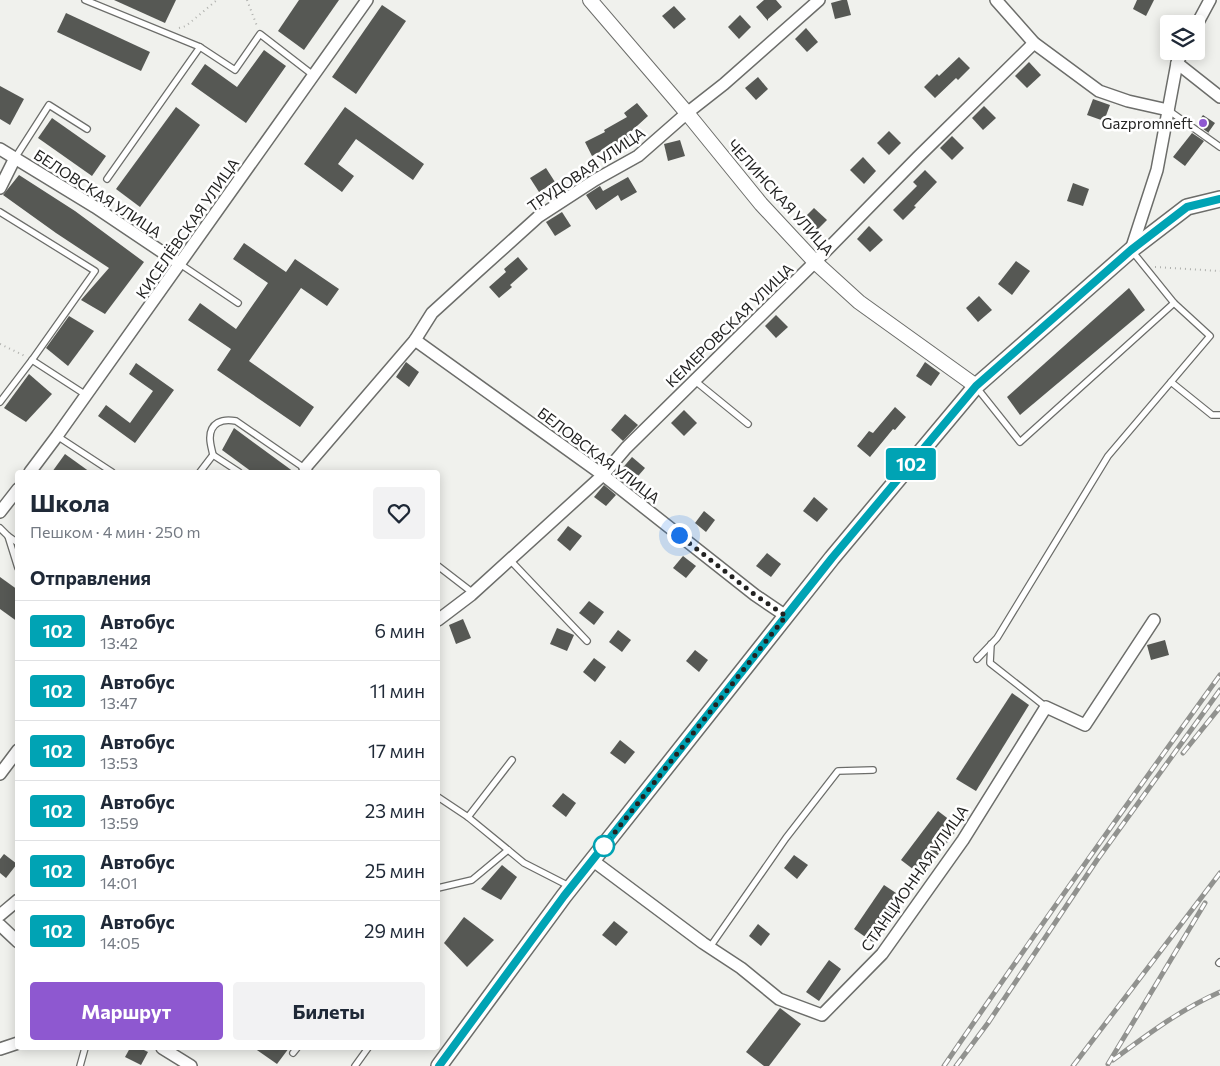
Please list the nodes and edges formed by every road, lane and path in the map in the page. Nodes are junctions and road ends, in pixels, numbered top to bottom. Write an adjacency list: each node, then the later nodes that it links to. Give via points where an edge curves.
1 (85, 0): 11 (lane)
2 (217, 0): 11 (path, via 186,26 176,29)
3 (246, 0): 10 (path)
4 (367, 0): 16 (street, КИСЕЛЁВСКАЯ УЛИЦА)
5 (590, 0): 19 (street, ЧЕЛИНСКАЯ УЛИЦА)
6 (819, 0): 19 (street, ТРУДОВАЯ УЛИЦА)
7 (996, 0): 12 (street)
8 (1210, 0): 9 (street)
9 (1202, 15)
10 (260, 34): 13 (lane, via 234,70); 16 (lane)
11 (179, 38): 13 (lane)
12 (1034, 43): 18 (street, via 1099,91 1128,102); 29 (street, КЕМЕРОВСКАЯ УЛИЦА)
13 (200, 47): 24 (lane)
14 (1178, 60): 15 (street)
15 (1177, 63): 17 (street); 18 (street)
16 (313, 74): 30 (street, КИСЕЛЁВСКАЯ УЛИЦА)
17 (1220, 97)
18 (1168, 110): 21 (lane); 28 (street, via 1157,170)
19 (688, 113): 29 (street, ЧЕЛИНСКАЯ УЛИЦА, via 761,204); 35 (street, ТРУДОВАЯ УЛИЦА, via 638,156 538,218 432,313)
20 (87, 129): 23 (lane, via 48,105)
21 (1220, 147)
22 (0, 149): 23 (street, БЕЛОВСКАЯ УЛИЦА)
23 (15, 158): 25 (street); 30 (street, БЕЛОВСКАЯ УЛИЦА)
24 (107, 179)
25 (0, 188)
26 (1220, 198): 28 (main road, via 1187,207)
27 (0, 212): 37 (lane, via 95,271)
28 (1131, 250): 31 (lane); 40 (main road)
29 (815, 262): 38 (street, КЕМЕРОВСКАЯ УЛИЦА); 40 (street, ЧЕЛИНСКАЯ УЛИЦА, via 859,302)
30 (180, 264): 33 (lane); 41 (street, КИСЕЛЁВСКАЯ УЛИЦА)
31 (1144, 266): 32 (path); 34 (lane)
32 (1220, 271)
33 (238, 303)
34 (1174, 303): 39 (lane, via 1210,336); 40 (lane, via 1020,442)
35 (415, 340): 51 (street, ТРУДОВАЯ УЛИЦА); 52 (street, БЕЛОВСКАЯ УЛИЦА)
36 (0, 344): 37 (path)
37 (32, 360): 41 (lane); 42 (lane)
38 (694, 380): 44 (lane); 52 (street, КЕМЕРОВСКАЯ УЛИЦА, via 626,448)
39 (1171, 382): 43 (lane, via 1212,415); 66 (lane, via 1108,456)
40 (976, 386): 62 (main road)
41 (86, 395): 45 (street, КИСЕЛЁВСКАЯ УЛИЦА)
42 (0, 402)
43 (1220, 415)
44 (748, 424)
45 (57, 436): 47 (street, КИСЕЛЁВСКАЯ УЛИЦА); 48 (lane)
46 (213, 455): 49 (lane); 50 (lane); 51 (lane, via 211,430 217,422 228,419 236,421)
47 (34, 470)
48 (109, 470)
49 (202, 470)
50 (236, 470)
51 (307, 470)
52 (604, 475): 59 (street, КЕМЕРОВСКАЯ УЛИЦА); 62 (street, БЕЛОВСКАЯ УЛИЦА)
53 (15, 493): 54 (street)
54 (0, 512)
55 (0, 528): 56 (lane)
56 (8, 536): 57 (lane); 58 (lane)
57 (15, 541)
58 (15, 558)
59 (510, 560): 61 (street, КЕМЕРОВСКАЯ УЛИЦА); 65 (lane)
60 (440, 568): 61 (lane)
61 (473, 593): 63 (street, КЕМЕРОВСКАЯ УЛИЦА)
62 (786, 616): 76 (main road)
63 (440, 618)
64 (1154, 620): 68 (street, via 1085,725)
65 (586, 641)
66 (991, 644): 67 (lane); 68 (lane, via 990,663)
67 (977, 659)
68 (1046, 707): 83 (street, СТАНЦИОННАЯ УЛИЦА, via 963,840 882,954 822,1015 780,999)
69 (15, 754): 72 (street)
70 (512, 760): 74 (lane)
71 (873, 770): 83 (lane, via 838,771 786,838)
72 (0, 774)
73 (440, 798): 74 (lane)
74 (468, 817): 75 (lane)
75 (508, 850): 77 (lane, via 524,863); 78 (lane, via 472,880)
76 (592, 860): 77 (main road); 83 (street, СТАНЦИОННАЯ УЛИЦА)
77 (571, 887): 92 (main road)
78 (440, 888)
79 (15, 902): 80 (street)
80 (0, 915)
81 (0, 925): 82 (street)
82 (15, 939)
83 (710, 947)
84 (15, 1044): 85 (street)
85 (0, 1049)
86 (84, 1050): 89 (lane)
87 (165, 1050): 90 (street)
88 (367, 1050): 91 (lane)
89 (80, 1066)
90 (191, 1066)
91 (355, 1066)
92 (439, 1066)

